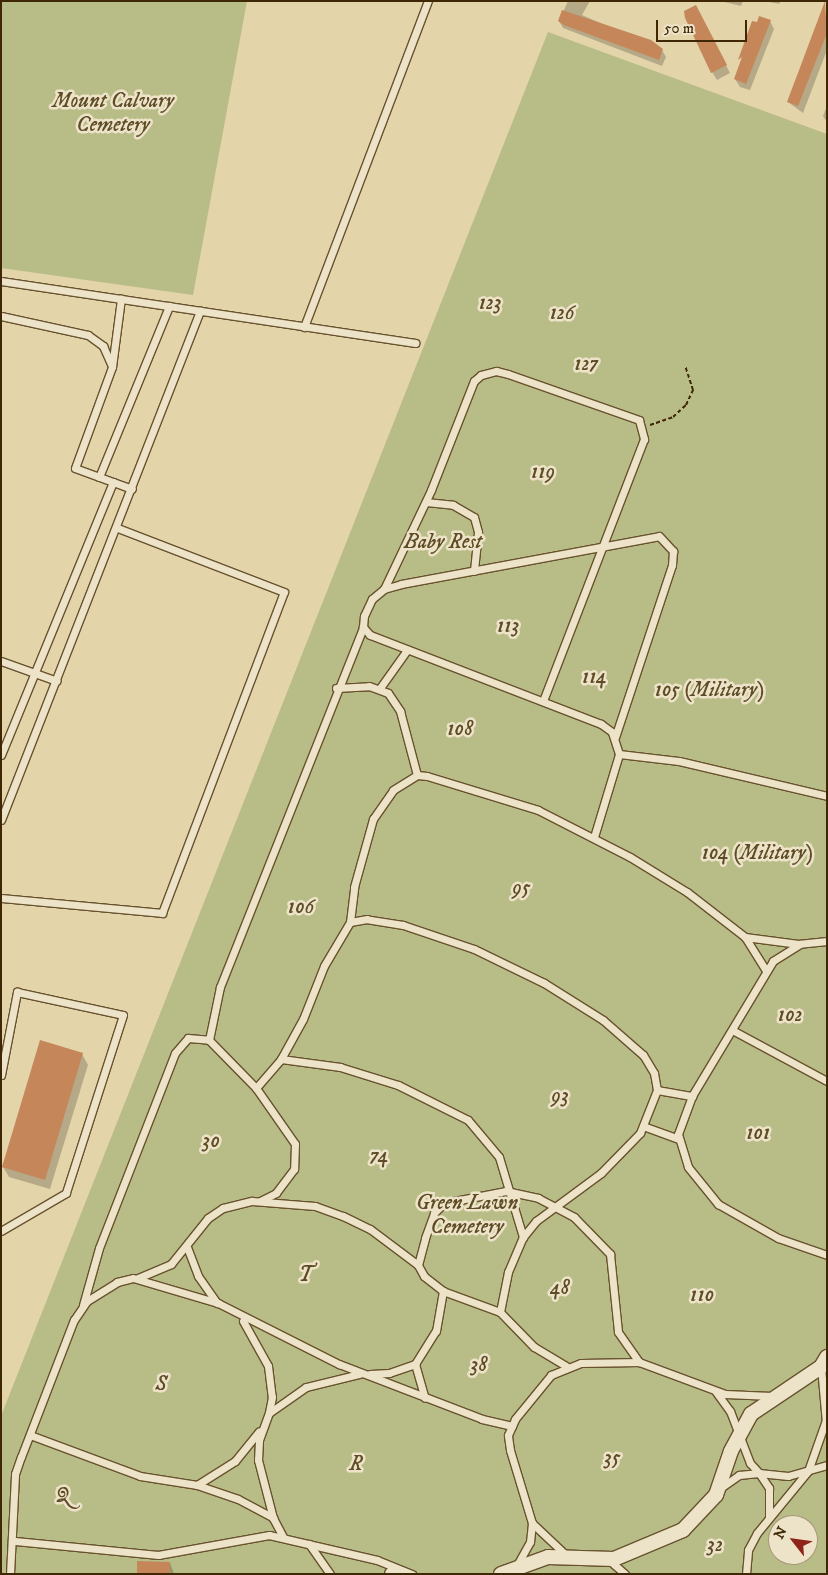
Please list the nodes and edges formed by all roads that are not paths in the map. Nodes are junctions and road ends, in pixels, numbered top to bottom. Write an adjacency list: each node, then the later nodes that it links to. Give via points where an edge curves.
1 (428, 1): 7 (lane)
2 (1, 281): 3 (lane)
3 (121, 299): 4 (lane); 9 (lane)
4 (169, 306): 5 (lane); 10 (lane)
5 (200, 311): 7 (lane); 12 (lane)
6 (1, 316): 9 (lane, via 88,335 103,346)
7 (304, 327): 8 (lane)
8 (414, 343)
9 (112, 366): 10 (lane, via 75,468)
10 (100, 477): 11 (lane)
11 (113, 482): 12 (lane); 21 (lane)
12 (132, 489): 14 (lane)
13 (426, 502): 15 (lane, via 474,381 489,372 508,374 632,416 644,429); 16 (lane, via 453,504 474,517 478,532); 17 (lane)
14 (117, 528): 22 (lane); 33 (lane, via 284,592 162,913)
15 (603, 546): 16 (lane); 25 (lane); 26 (lane, via 659,536 673,551 627,714)
16 (474, 571): 17 (lane)
17 (384, 589): 18 (lane, via 372,599)
18 (363, 627): 19 (lane); 23 (lane)
19 (407, 650): 24 (lane); 25 (lane)
20 (1, 661): 21 (lane)
21 (34, 673): 22 (lane); 28 (lane)
22 (57, 681): 31 (lane)
23 (336, 688): 24 (lane); 40 (lane, via 220,987)
24 (380, 688): 29 (lane, via 400,711)
25 (543, 701): 26 (lane, via 601,724)
26 (615, 737): 27 (lane)
27 (619, 754): 30 (lane, via 679,761); 32 (lane)
28 (1, 755)
29 (417, 776): 32 (lane, via 498,795); 34 (lane, via 393,790 373,819 354,887)
30 (827, 796)
31 (1, 820)
32 (594, 837): 35 (lane, via 687,892)
33 (1, 898)
34 (350, 922): 41 (lane, via 324,966 304,1020); 45 (lane, via 367,919 403,925 474,949 544,983 603,1020 638,1050 654,1073)
35 (745, 937): 37 (lane); 38 (lane)
36 (827, 941): 37 (lane)
37 (800, 944): 38 (lane, via 783,952)
38 (766, 971): 39 (lane)
39 (734, 1031): 43 (lane); 46 (lane)
40 (209, 1040): 44 (lane); 60 (lane, via 188,1038 175,1053 99,1248)
41 (281, 1059): 44 (lane); 49 (lane, via 340,1067 398,1085 450,1108 492,1145)
42 (1, 1075): 52 (lane, via 17,992 123,1015 66,1193)
43 (827, 1081)
44 (256, 1088): 50 (lane, via 295,1144 297,1158 287,1182)
45 (657, 1090): 46 (lane); 47 (lane)
46 (692, 1096): 48 (lane)
47 (643, 1126): 48 (lane); 51 (lane, via 601,1173)
48 (678, 1139): 55 (lane, via 688,1167 718,1204 778,1238)
49 (506, 1191): 51 (lane); 53 (lane, via 520,1214); 56 (lane, via 444,1203 432,1218)
50 (260, 1201): 54 (lane, via 223,1208 198,1227); 56 (lane, via 315,1206 343,1216 370,1229)
51 (556, 1206): 53 (lane); 63 (lane, via 587,1228 610,1254 618,1332)
52 (1, 1231)
53 (524, 1237): 61 (lane, via 508,1272)
54 (187, 1247): 57 (lane, via 160,1272); 59 (lane, via 198,1276)
55 (827, 1255)
56 (418, 1265): 58 (lane)
57 (133, 1278): 59 (lane); 60 (lane, via 102,1289)
58 (443, 1291): 61 (lane); 65 (lane, via 436,1332)
59 (218, 1303): 62 (lane)
60 (82, 1309): 75 (lane, via 61,1346)
61 (500, 1312): 66 (lane, via 523,1337)
62 (242, 1319): 67 (lane); 71 (lane, via 268,1366 272,1397)
63 (639, 1362): 66 (lane); 68 (lane)
64 (824, 1362): 69 (street); 72 (lane)
65 (415, 1364): 67 (lane, via 389,1373); 70 (lane)
66 (566, 1366): 73 (lane, via 538,1387)
67 (365, 1374): 70 (lane); 71 (lane, via 347,1373 306,1388)
68 (714, 1389): 69 (lane, via 738,1396); 76 (lane, via 725,1401)
69 (772, 1396): 76 (street, via 752,1414)
70 (426, 1398): 73 (lane)
71 (269, 1413): 74 (lane)
72 (826, 1423): 78 (lane)
73 (512, 1426): 86 (lane, via 508,1435 513,1470)
74 (262, 1427): 80 (lane, via 235,1461); 84 (lane, via 258,1460)
75 (30, 1435): 80 (lane, via 140,1476); 88 (lane, via 16,1474)
76 (739, 1436): 79 (lane); 81 (street)
77 (827, 1466): 78 (lane)
78 (808, 1471): 79 (lane, via 788,1476); 83 (lane)
79 (760, 1473): 81 (lane, via 730,1479); 82 (lane, via 769,1488)
80 (197, 1485): 84 (lane, via 238,1499)
81 (716, 1495): 91 (street, via 683,1530 657,1544)
82 (769, 1515)
83 (771, 1515)
84 (273, 1518): 87 (lane)
85 (768, 1519): 98 (lane, via 748,1550)
86 (532, 1523): 90 (lane); 92 (lane, via 530,1542)
87 (283, 1537): 88 (lane, via 269,1536 158,1555); 89 (lane)
88 (15, 1541): 93 (lane)
89 (309, 1544): 94 (lane); 95 (lane)
90 (568, 1557): 91 (street); 92 (street, via 548,1557)
91 (609, 1560): 97 (lane)
92 (516, 1567): 96 (street)
93 (10, 1574)
94 (330, 1574)
95 (412, 1574)
96 (501, 1574)
97 (625, 1574)
98 (746, 1574)

